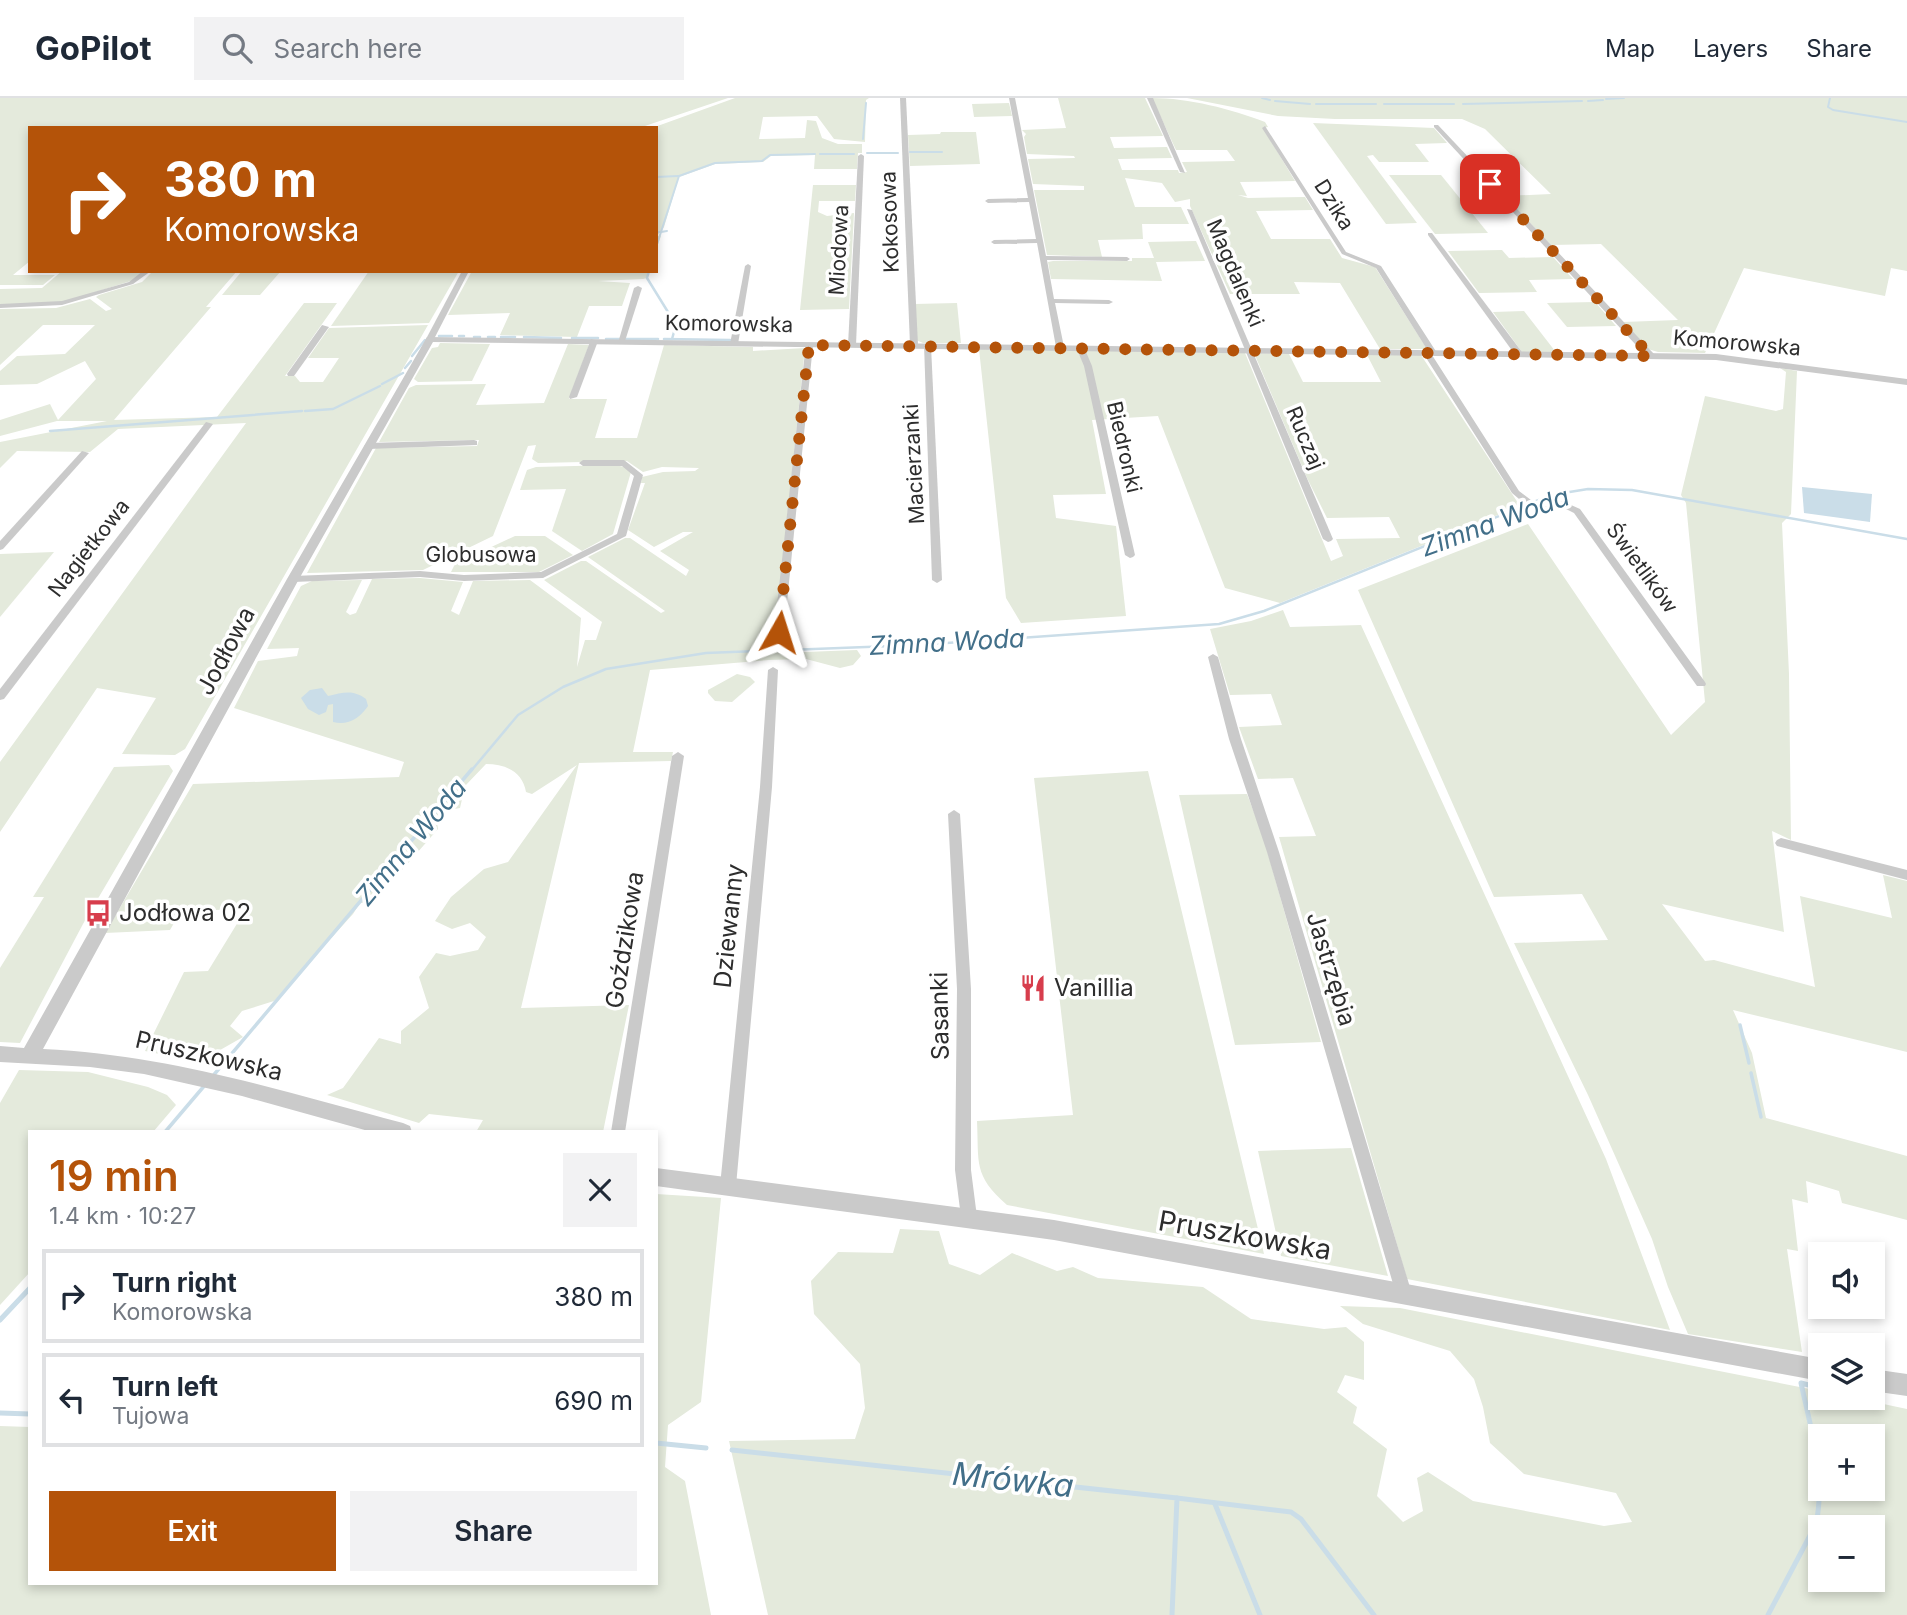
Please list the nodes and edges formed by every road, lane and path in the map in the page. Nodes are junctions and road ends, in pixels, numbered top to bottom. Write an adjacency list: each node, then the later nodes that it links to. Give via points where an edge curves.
1 (903, 98): 30 (street, Kokosowa)
2 (1012, 98): 8 (street)
3 (1150, 98): 7 (street)
4 (1436, 126): 37 (street)
5 (1265, 128): 35 (street, Dzika, via 1344,253 1379,267)
6 (861, 156): 29 (street, Miodowa)
7 (1183, 172)
8 (1032, 200): 9 (street); 12 (street)
9 (988, 201)
10 (1189, 210): 34 (street, Magdalenki)
11 (1430, 234): 36 (street)
12 (1040, 241): 13 (street); 14 (street)
13 (994, 242)
14 (1043, 258): 15 (street); 20 (street)
15 (1127, 259)
16 (748, 266): 27 (street)
17 (145, 273): 22 (street, via 131,283 62,303)
18 (465, 273): 24 (street, Jodłowa)
19 (638, 288): 26 (street)
20 (1051, 301): 21 (street); 32 (street)
21 (1109, 302)
22 (0, 306)
23 (325, 327): 38 (street)
24 (430, 339): 25 (street, Komorowska); 43 (street, Jodłowa)
25 (594, 341): 26 (street, Komorowska); 40 (street)
26 (621, 341): 27 (street, Komorowska)
27 (734, 344): 28 (street, Komorowska)
28 (809, 345): 29 (street, Komorowska); 51 (street)
29 (852, 345): 30 (street, Komorowska)
30 (914, 345): 31 (street, Komorowska)
31 (927, 346): 32 (street, Komorowska); 50 (street, Macierzanki)
32 (1060, 347): 33 (street, Komorowska)
33 (1080, 347): 34 (street, Komorowska); 48 (street, Biedronki)
34 (1249, 350): 35 (street, Komorowska); 46 (street, Ruczaj)
35 (1430, 353): 36 (street, Komorowska); 54 (street, Świetlików, via 1516,493 1549,510 1562,504 1577,510)
36 (1519, 354): 37 (street, Komorowska)
37 (1651, 356): 39 (street, Komorowska, via 1718,357)
38 (291, 374)
39 (1907, 382)
40 (573, 397)
41 (209, 424): 55 (street, Nagietkowa)
42 (474, 443): 43 (street)
43 (368, 446): 49 (street, Jodłowa)
44 (85, 453): 47 (street)
45 (583, 463): 49 (street, Globusowa, via 624,463 639,475 621,536 543,575)
46 (1328, 539)
47 (0, 547)
48 (1130, 555)
49 (293, 579): 61 (street, Jodłowa)
50 (937, 580)
51 (779, 632)
52 (1213, 657): 67 (street, Jastrzębia)
53 (773, 670): 65 (street, Dziewanny)
54 (1701, 684)
55 (0, 696)
56 (678, 755): 63 (street, Goździkowa)
57 (954, 814): 66 (street, Sasanki, via 964,989 963,1170)
58 (1781, 843): 59 (street)
59 (1907, 875)
60 (0, 1054): 61 (street, Pruszkowska)
61 (29, 1056): 62 (street, Pruszkowska, via 104,1060 208,1080)
62 (396, 1130)
63 (618, 1130)
64 (658, 1177): 65 (street, Pruszkowska)
65 (728, 1186): 66 (street, Pruszkowska)
66 (969, 1217): 67 (street, Pruszkowska)
67 (1404, 1294): 68 (street, Pruszkowska)
68 (1808, 1368)
69 (1885, 1382): 70 (street)
70 (1907, 1385)

